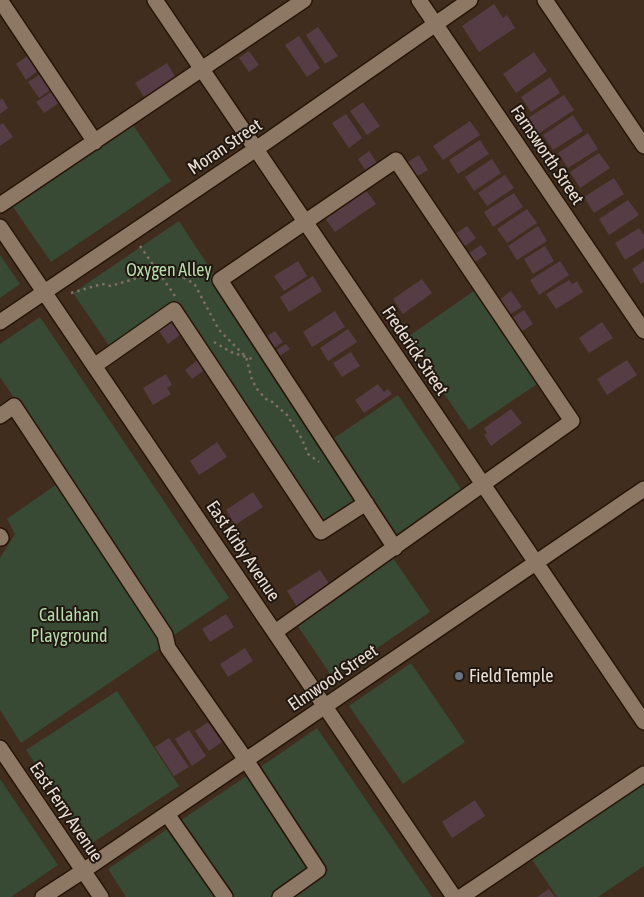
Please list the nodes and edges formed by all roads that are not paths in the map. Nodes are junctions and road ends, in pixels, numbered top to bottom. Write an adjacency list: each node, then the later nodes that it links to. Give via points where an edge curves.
1 (0, 0): 9 (street)
2 (155, 0): 8 (street, Frederick Street)
3 (420, 0): 7 (street, Farnsworth Street)
4 (470, 0): 7 (street, Moran Street)
5 (545, 0): 10 (street)
6 (295, 3): 8 (street)
7 (435, 23): 11 (street, Moran Street); 17 (street, Farnsworth Street)
8 (202, 70): 9 (street); 11 (street, Frederick Street)
9 (95, 142): 12 (street)
10 (644, 146)
11 (256, 149): 13 (street, Frederick Street); 15 (street, Moran Street)
12 (0, 205)
13 (304, 221): 20 (street, Frederick Street); 20 (street, via 396,160 572,421); 22 (street, via 220,280)
14 (0, 227): 15 (street, East Kirby Avenue)
15 (44, 292): 16 (street, Moran Street); 18 (street, East Kirby Avenue)
16 (0, 322)
17 (644, 331)
18 (94, 366): 22 (street, via 174,310 321,532); 25 (street, East Kirby Avenue)
19 (0, 416): 29 (street, via 14,406 165,635 168,648)
20 (484, 484): 23 (street); 24 (street, Frederick Street)
21 (644, 489): 24 (street, Elmwood Street)
22 (366, 503): 23 (street)
23 (395, 548): 25 (street)
24 (536, 562): 26 (street, Elmwood Street); 27 (street, Frederick Street)
25 (275, 632): 26 (street, East Kirby Avenue)
26 (325, 706): 29 (street, Elmwood Street); 37 (street, East Kirby Avenue)
27 (644, 722)
28 (0, 748): 32 (street, East Ferry Avenue)
29 (246, 760): 31 (street, Elmwood Street); 33 (street, via 318,870)
30 (644, 774): 38 (street)
31 (167, 814): 32 (street, Elmwood Street); 36 (street)
32 (83, 871): 34 (street, Elmwood Street); 35 (street, East Ferry Avenue)
33 (283, 896)
34 (43, 897)
35 (101, 897)
36 (224, 897)
37 (454, 897)
38 (462, 897)

